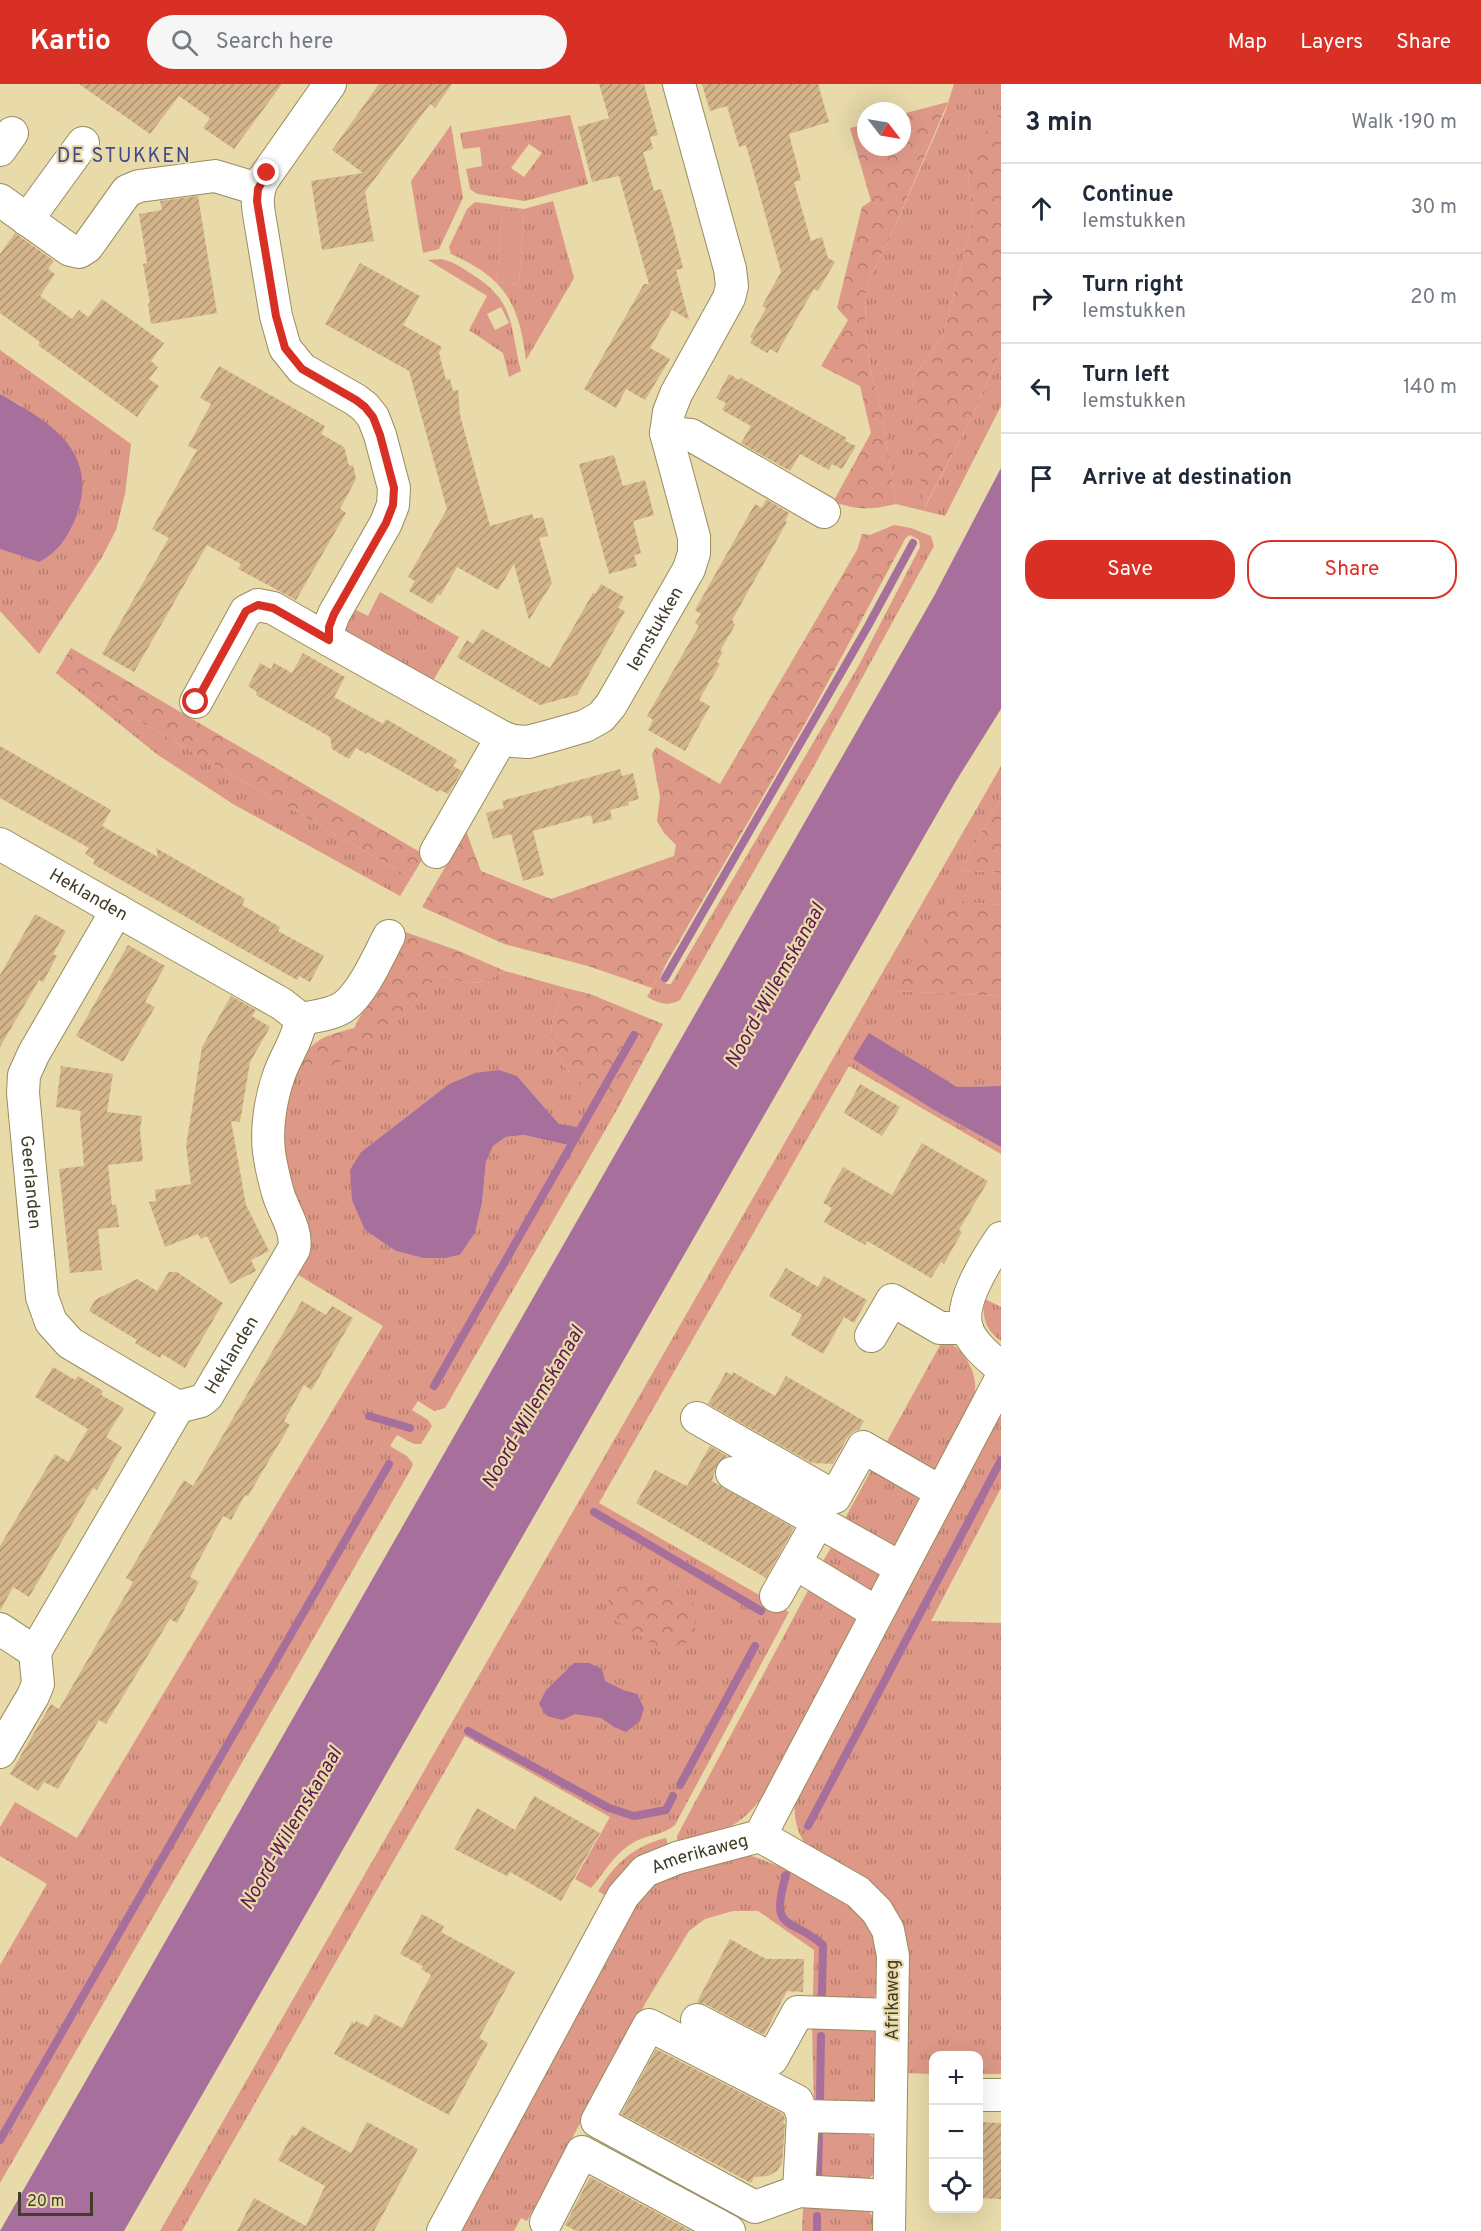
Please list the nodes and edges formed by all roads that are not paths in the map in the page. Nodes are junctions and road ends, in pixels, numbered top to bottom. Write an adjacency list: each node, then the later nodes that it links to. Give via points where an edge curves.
1 (330, 84): 4 (street)
2 (679, 84): 7 (street, Iemstukken, via 732,286 721,314 676,394)
3 (83, 143): 6 (street)
4 (258, 189): 6 (street, via 214,176 139,186 127,191 87,247 79,252 70,250); 9 (street, via 276,316 285,348 302,369 356,400 373,417 394,488 386,523 334,614)
5 (0, 200): 6 (street)
6 (27, 220)
7 (666, 433): 8 (street, via 691,435); 11 (street, Iemstukken, via 694,537 689,569 601,717 585,726 528,742)
8 (824, 512)
9 (329, 640): 10 (street, Iemstukken, via 273,608 258,605 246,611); 11 (street, Iemstukken)
10 (196, 702)
11 (502, 737): 13 (street)
12 (0, 843): 14 (street, Heklanden)
13 (436, 852)
14 (117, 910): 16 (street, Heklanden, via 282,1004); 22 (street, Geerlanden, via 24,1076 42,1297 51,1322 70,1342)
15 (389, 936): 16 (street, via 345,1006)
16 (301, 1019): 22 (street, Heklanden, via 294,1046 279,1076 269,1119 271,1166 295,1235 294,1249 207,1396)
17 (1001, 1238): 18 (street, via 969,1297)
18 (967, 1328): 19 (street, via 940,1328 892,1300); 20 (street, via 974,1341)
19 (871, 1336)
20 (1001, 1368)
21 (1001, 1379): 25 (street, Amerikaweg)
22 (178, 1407): 32 (street)
23 (697, 1418): 25 (street, via 835,1497 863,1447)
24 (732, 1473): 26 (street)
25 (940, 1492): 28 (street, Amerikaweg)
26 (818, 1522): 27 (street); 28 (street)
27 (795, 1563): 29 (street); 30 (street)
28 (901, 1568): 30 (street, Amerikaweg)
29 (776, 1596)
30 (877, 1613): 34 (street, Amerikaweg)
31 (0, 1629): 32 (street)
32 (35, 1652): 33 (street, via 38,1684)
33 (0, 1752)
34 (760, 1836): 35 (street, Afrikaweg, via 858,1892 877,1911 888,1930 893,1956); 44 (street, Amerikaweg, via 687,1855 645,1871 623,1896)
35 (892, 2015): 36 (street, via 798,2012 772,2060); 40 (street, Afrikaweg)
36 (697, 2020)
37 (983, 2095): 38 (street)
38 (1001, 2095)
39 (803, 2116): 40 (street); 41 (street); 41 (street, via 797,2101 650,2025 597,2121 754,2207)
40 (891, 2118): 42 (street, Afrikaweg)
41 (799, 2191): 42 (street)
42 (889, 2196): 46 (street, Afrikaweg)
43 (546, 2222): 45 (street, via 582,2152)
44 (443, 2231)
45 (729, 2231)
46 (889, 2231)

